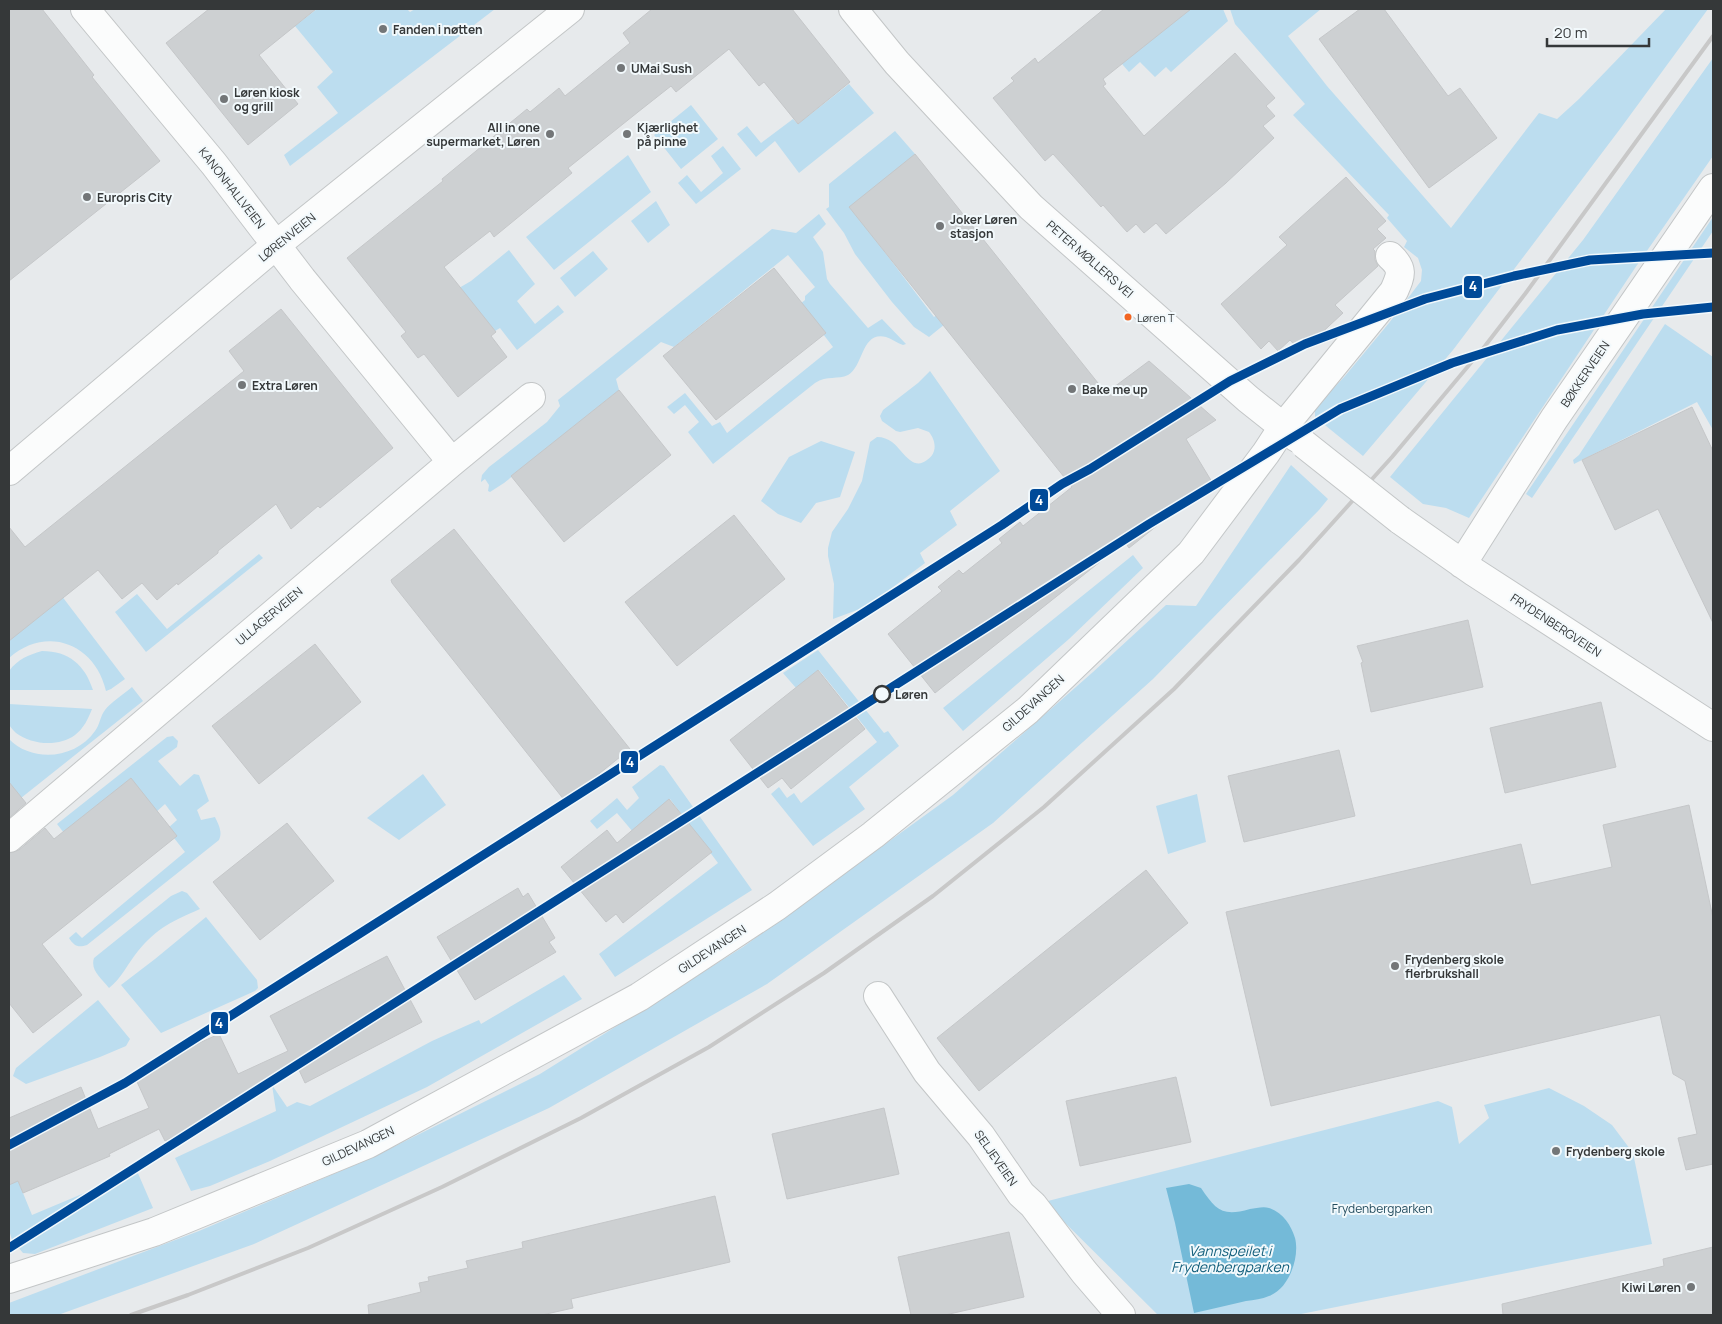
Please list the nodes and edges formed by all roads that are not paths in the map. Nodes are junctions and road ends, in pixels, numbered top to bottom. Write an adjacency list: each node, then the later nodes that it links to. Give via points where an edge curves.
1 (85, 9): 5 (street, KANONHALLVEIEN, via 214,164)
2 (570, 9): 5 (street, LØRENVEIEN)
3 (853, 9): 8 (street, PETER MØLLERS VEI, via 897,63 1031,207 1248,399)
4 (1713, 188): 12 (street, BØKKERVEIEN, via 1554,419)
5 (276, 245): 9 (street, KANONHALLVEIEN); 10 (street, LØRENVEIEN)
6 (1390, 256): 8 (street, GILDEVANGEN, via 1400,270 1394,291)
7 (531, 398): 9 (street, ULLAGERVEIEN)
8 (1294, 435): 11 (street, PETER MØLLERS VEI, bridge); 16 (street, GILDEVANGEN, via 1266,453 1191,553 1028,710 873,835 777,906 639,997 368,1144 154,1232)
9 (452, 462): 14 (street, ULLAGERVEIEN)
10 (9, 471)
11 (1400, 520): 12 (street, FRYDENBERGVEIEN)
12 (1462, 564): 13 (street, FRYDENBERGVEIEN)
13 (1713, 727)
14 (9, 838)
15 (878, 996): 17 (street, SELJEVEIEN, via 927,1072 982,1136 1021,1194)
16 (9, 1279)
17 (1121, 1315)

